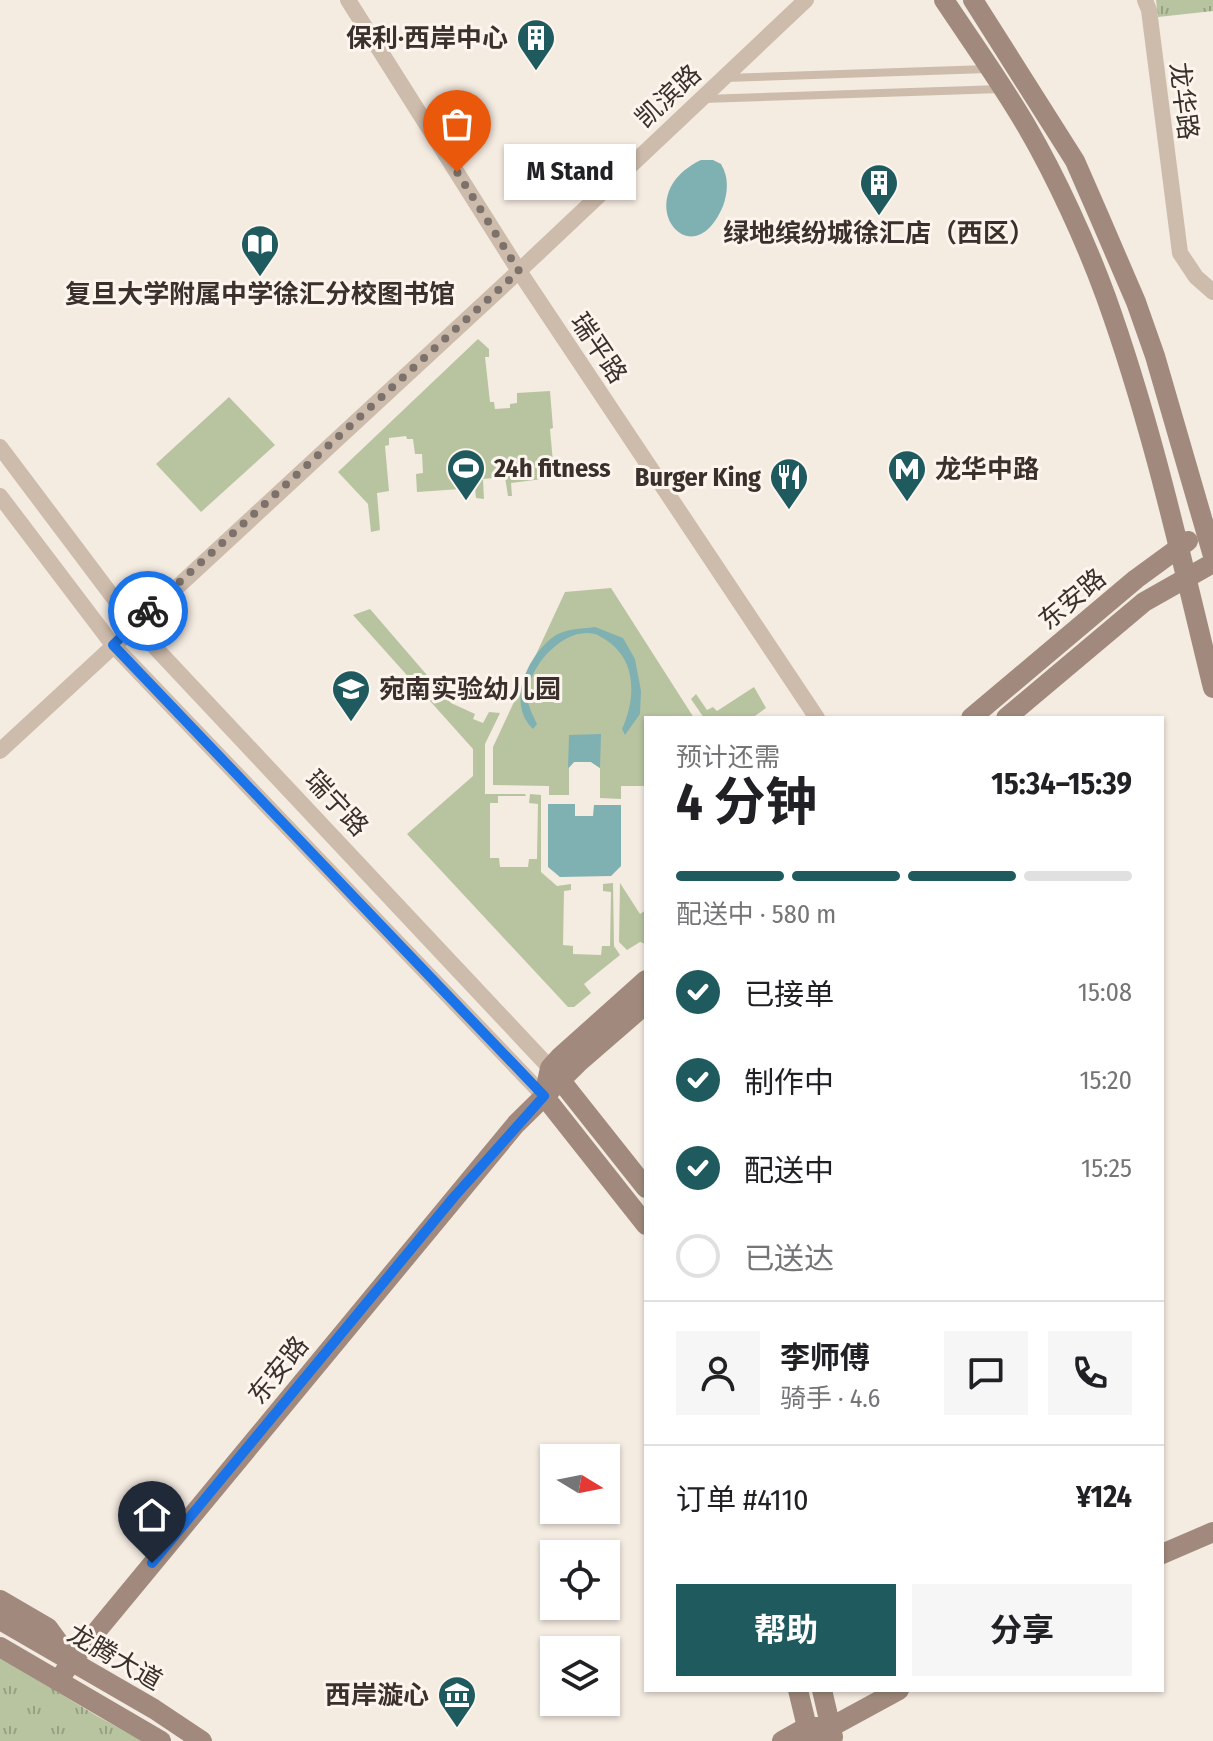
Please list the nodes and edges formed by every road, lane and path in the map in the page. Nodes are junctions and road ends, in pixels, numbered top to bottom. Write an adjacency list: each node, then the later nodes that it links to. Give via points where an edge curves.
1 (348, 0): 10 (street, 瑞平路)
2 (806, 0): 7 (street, 凯滨路)
3 (944, 0): 6 (street)
4 (973, 0): 14 (street, via 1075,161 1145,329)
5 (1145, 0): 11 (street, 龙华路, via 1180,253)
6 (988, 69): 7 (lane); 8 (street)
7 (722, 78): 9 (street, 凯滨路)
8 (1002, 89): 9 (lane); 15 (street, via 1034,140 1105,296)
9 (700, 99): 10 (street, 凯滨路)
10 (519, 271): 19 (street, 凯滨路); 22 (street, 瑞平路)
11 (1213, 292)
12 (0, 447): 19 (street, 瑞宁路)
13 (0, 496): 20 (street, 瑞宁路)
14 (1209, 530): 15 (street, 东安路); 16 (street)
15 (1180, 546): 18 (street); 23 (street, 东安路)
16 (1213, 556)
17 (1213, 563): 18 (street, 东安路)
18 (1186, 578): 21 (street); 24 (street, 东安路, via 1144,602)
19 (134, 625): 20 (street, 凯滨路); 28 (street, 瑞宁路)
20 (113, 645): 25 (street, 凯滨路); 29 (street, 瑞宁路)
21 (1213, 688)
22 (816, 716)
23 (973, 716)
24 (1008, 716)
25 (0, 751)
26 (644, 982): 28 (street, 东安路, via 579,1038)
27 (644, 1006): 28 (street, 东安路)
28 (556, 1074): 29 (street, 东安路); 30 (street, 瑞宁路)
29 (544, 1096): 31 (street, 瑞宁路); 37 (street, 东安路, via 454,1197)
30 (644, 1185)
31 (644, 1222)
32 (1213, 1532): 33 (street)
33 (1164, 1553)
34 (0, 1600): 37 (street, via 48,1628)
35 (0, 1620): 37 (street, 龙腾大道)
36 (0, 1647): 38 (street, 龙腾大道)
37 (72, 1661): 38 (street, 东安路); 44 (street, 龙腾大道)
38 (58, 1681): 43 (street, 龙腾大道)
39 (799, 1692): 42 (street)
40 (822, 1692): 42 (street)
41 (895, 1692): 42 (street)
42 (820, 1735): 45 (street)
43 (161, 1741)
44 (202, 1741)
45 (782, 1741)

